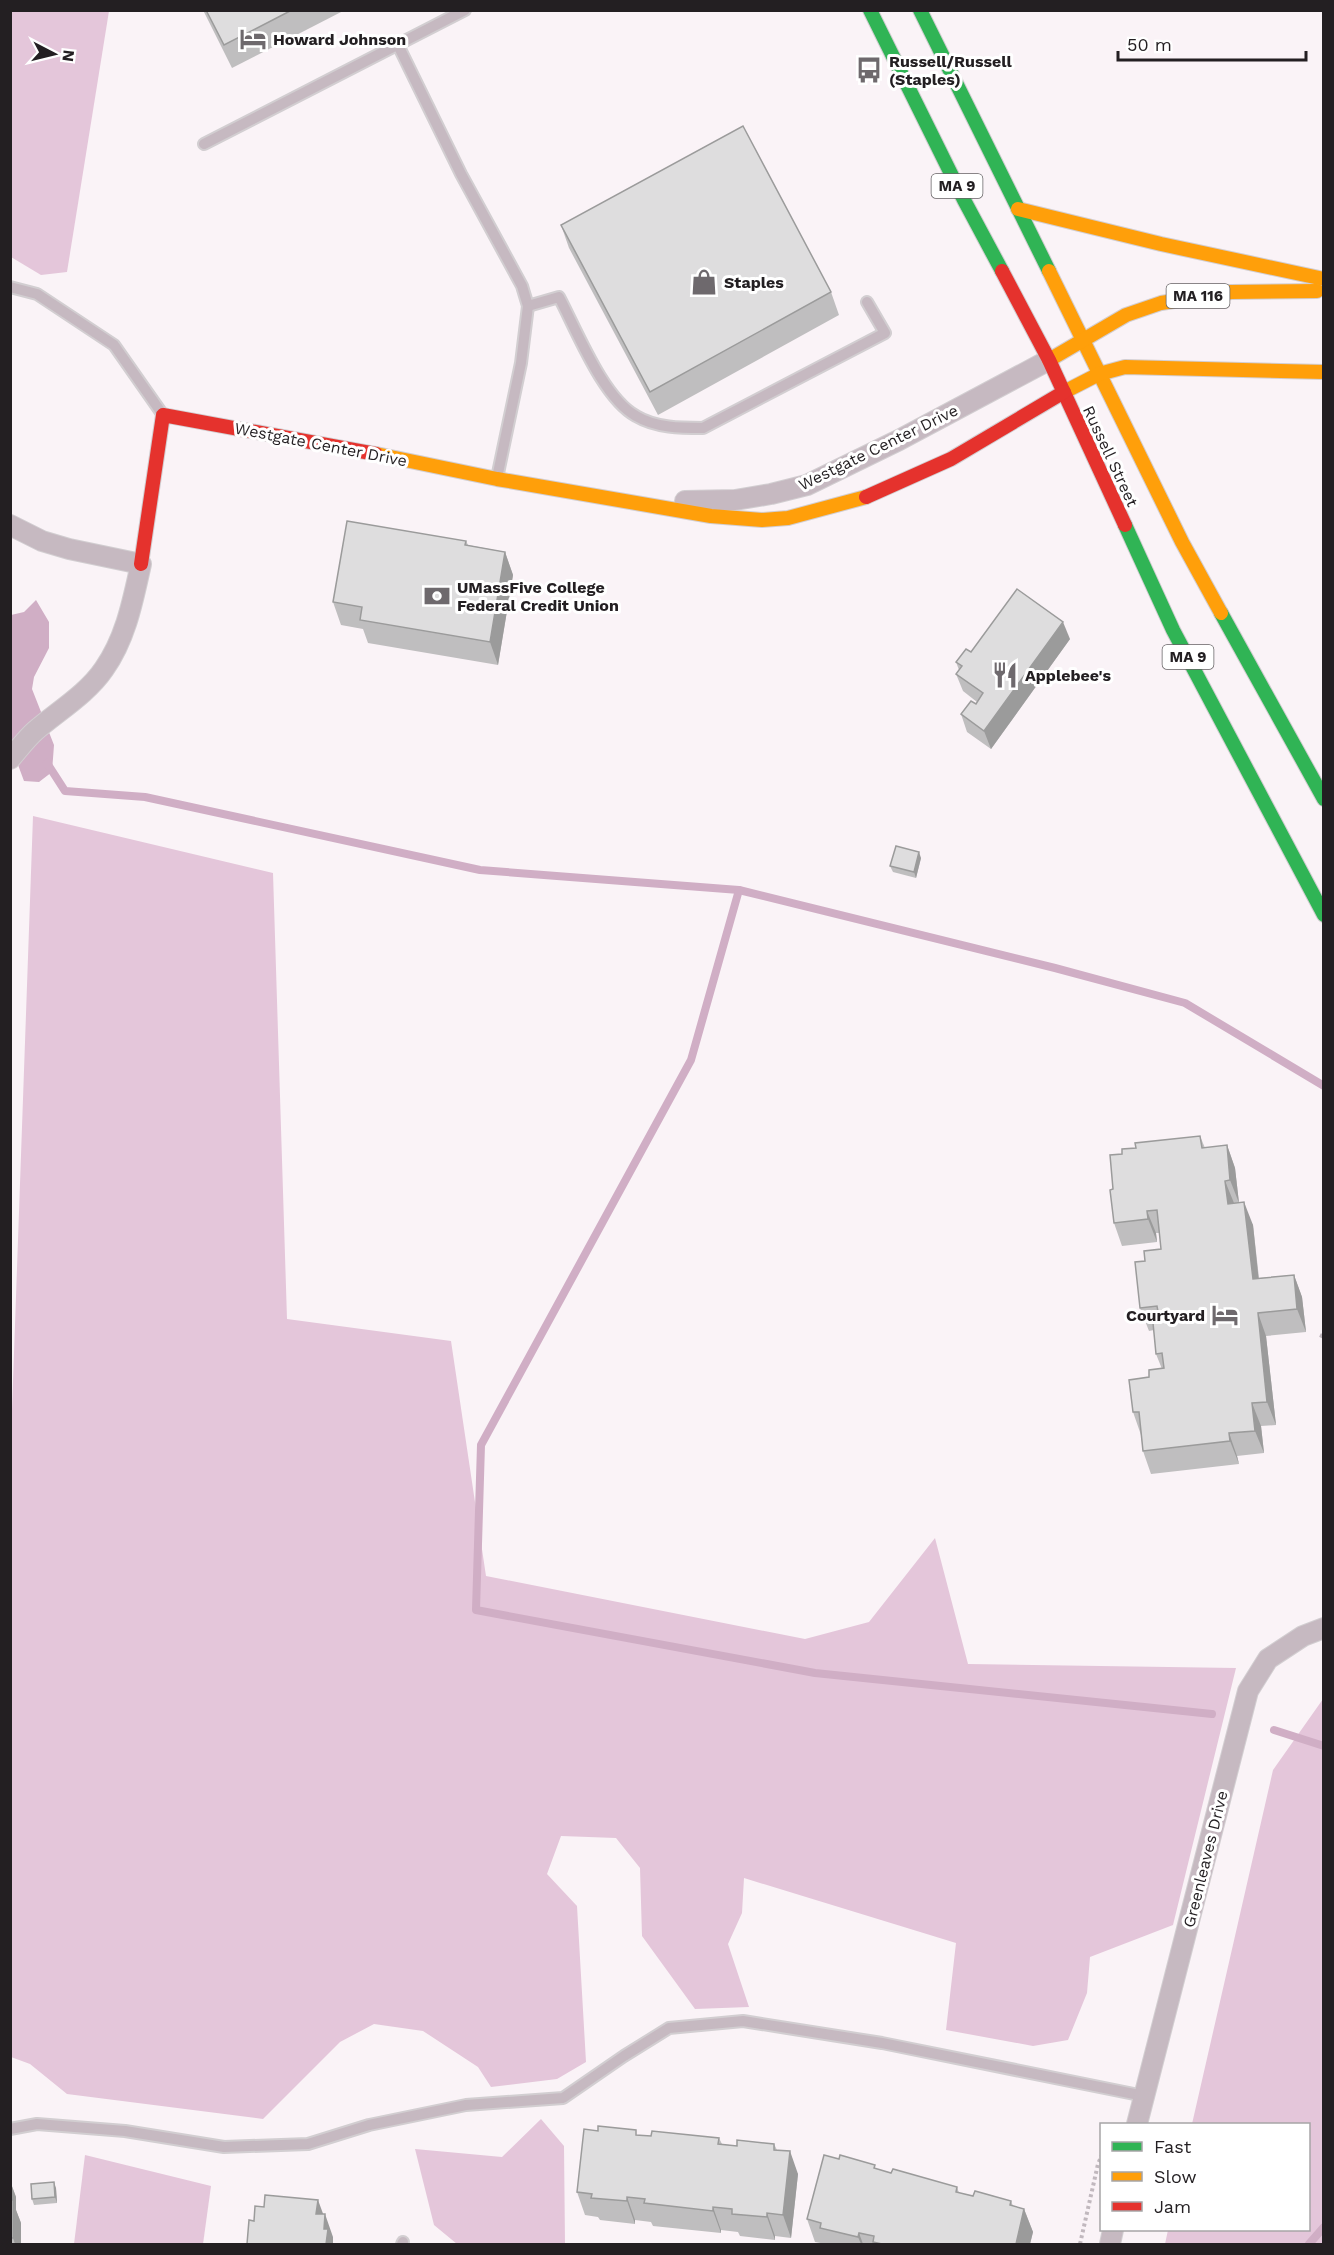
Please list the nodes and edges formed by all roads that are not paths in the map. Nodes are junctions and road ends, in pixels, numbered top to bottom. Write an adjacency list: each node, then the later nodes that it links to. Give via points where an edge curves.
1 (465, 10): 4 (lane)
2 (870, 10): 13 (main road, Russell Street / MA 9)
3 (920, 10): 6 (main road, Russell Street / MA 9)
4 (398, 45): 5 (lane); 11 (lane, via 522,286)
5 (204, 144)
6 (1018, 210): 7 (main road); 12 (main road, Russell Street / MA 9)
7 (1323, 279)
8 (10, 287): 17 (lane, via 37,294 114,345)
9 (1323, 292): 12 (main road, MA 116, via 1231,292 1161,303 1126,315)
10 (867, 302): 11 (lane, via 885,333 704,428 674,428 636,417 607,388 560,297)
11 (528, 306): 18 (lane, via 521,363)
12 (1083, 342): 13 (main road, MA 116); 15 (main road, Russell Street / MA 9)
13 (1049, 360): 16 (main road, Russell Street / MA 9); 19 (street, Westgate Center Drive, via 807,485 735,500)
14 (1323, 372): 15 (main road, Westgate Center Drive, via 1125,367)
15 (1099, 374): 16 (main road, Westgate Center Drive); 23 (main road, Russell Street / MA 9, via 1182,542)
16 (1064, 392): 19 (main road, Westgate Center Drive, via 951,459 861,499 828,509 762,520 711,516); 24 (main road, Russell Street / MA 9, via 1173,630)
17 (163, 415): 18 (main road, Westgate Center Drive); 21 (main road)
18 (497, 478): 19 (main road, Westgate Center Drive)
19 (626, 500)
20 (10, 525): 21 (street, via 42,541)
21 (141, 564): 22 (street, via 130,614 117,649 103,671 33,733)
22 (10, 759)
23 (1323, 799)
24 (1323, 915)
25 (1323, 1628): 26 (street, Greenleaves Drive, via 1268,1659 1248,1691)
26 (1144, 2096): 27 (street, Greenleaves Drive); 28 (lane, via 882,2043 743,2020 669,2028 563,2098 466,2105 308,2144 224,2147 125,2131 37,2124)
27 (1137, 2123)
28 (10, 2129)

